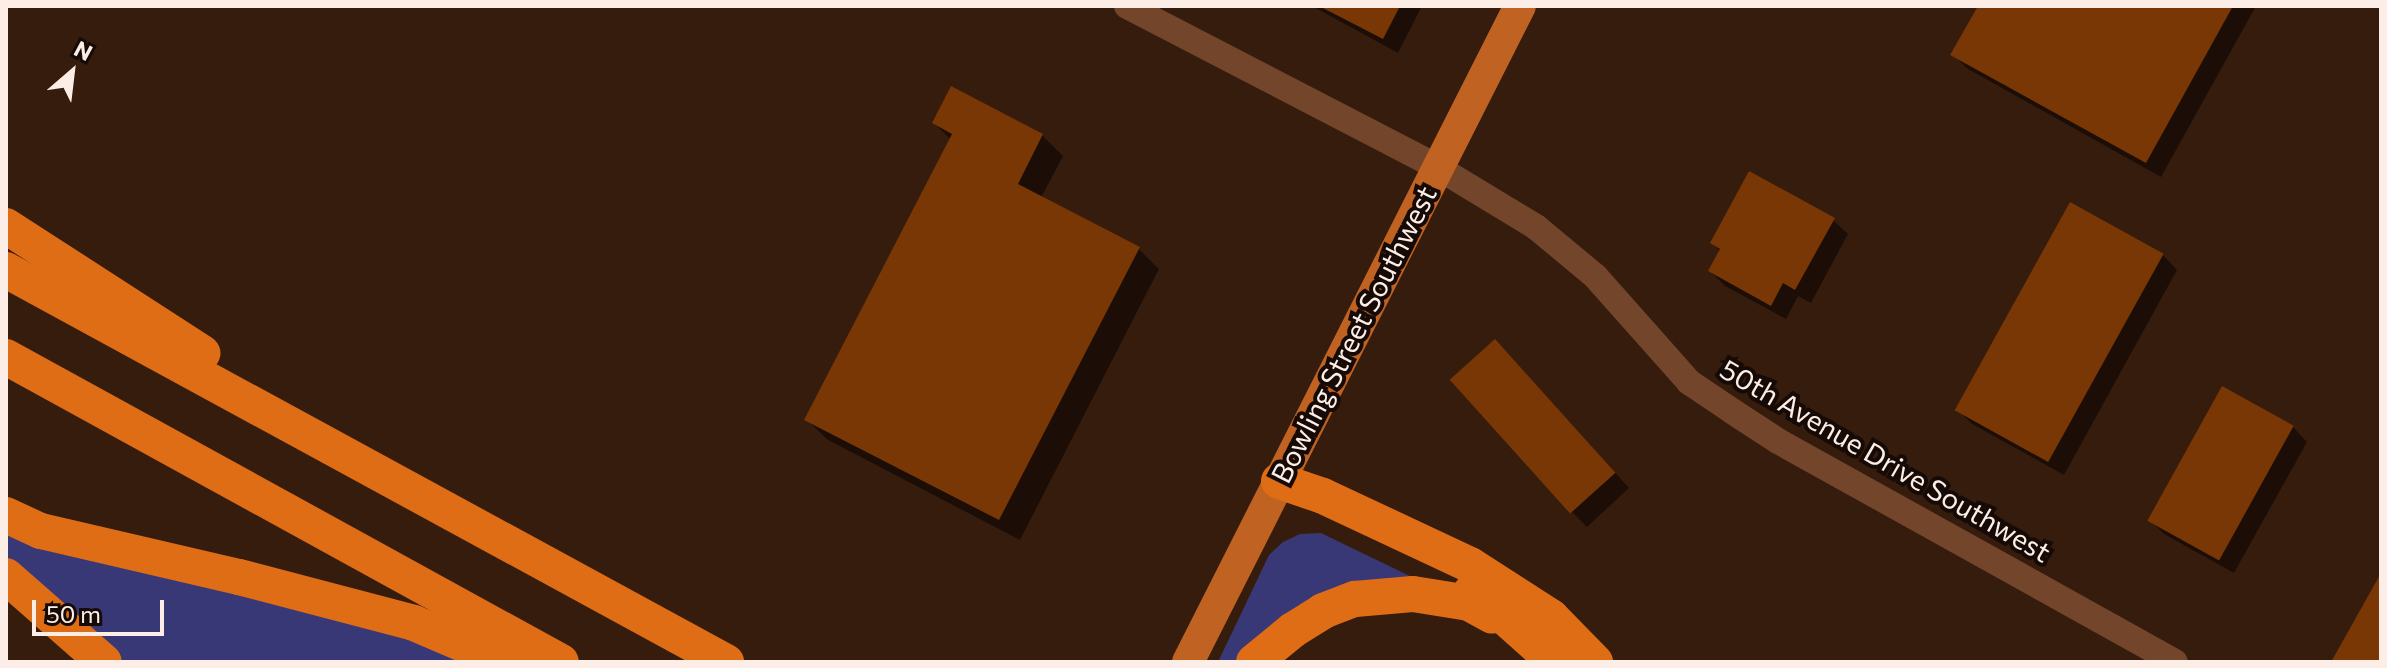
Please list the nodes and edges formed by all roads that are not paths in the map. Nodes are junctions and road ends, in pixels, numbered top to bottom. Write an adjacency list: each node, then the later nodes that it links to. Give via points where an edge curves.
1 (1127, 6): 3 (street, 50th Avenue Drive Southwest)
2 (1520, 6): 3 (main road, Bowling Street Southwest)
3 (1437, 167): 8 (main road, Bowling Street Southwest); 19 (street, 50th Avenue Drive Southwest, via 1556,243 1595,276 1689,382 1732,411)
4 (6, 226): 7 (highway)
5 (6, 270): 7 (highway)
6 (6, 357): 14 (highway)
7 (389, 479): 15 (highway)
8 (1279, 481): 11 (highway, via 1315,508 1419,560 1489,603); 16 (main road, Bowling Street Southwest); 18 (highway, via 1470,565 1551,617)
9 (6, 515): 13 (highway, via 41,531 414,623)
10 (6, 576): 12 (highway)
11 (1543, 651): 17 (highway, via 1469,603 1413,594 1355,599 1323,611)
12 (104, 662)
13 (505, 662)
14 (561, 662)
15 (726, 662)
16 (1188, 662)
17 (1254, 662)
18 (1595, 662)
19 (2175, 662)

